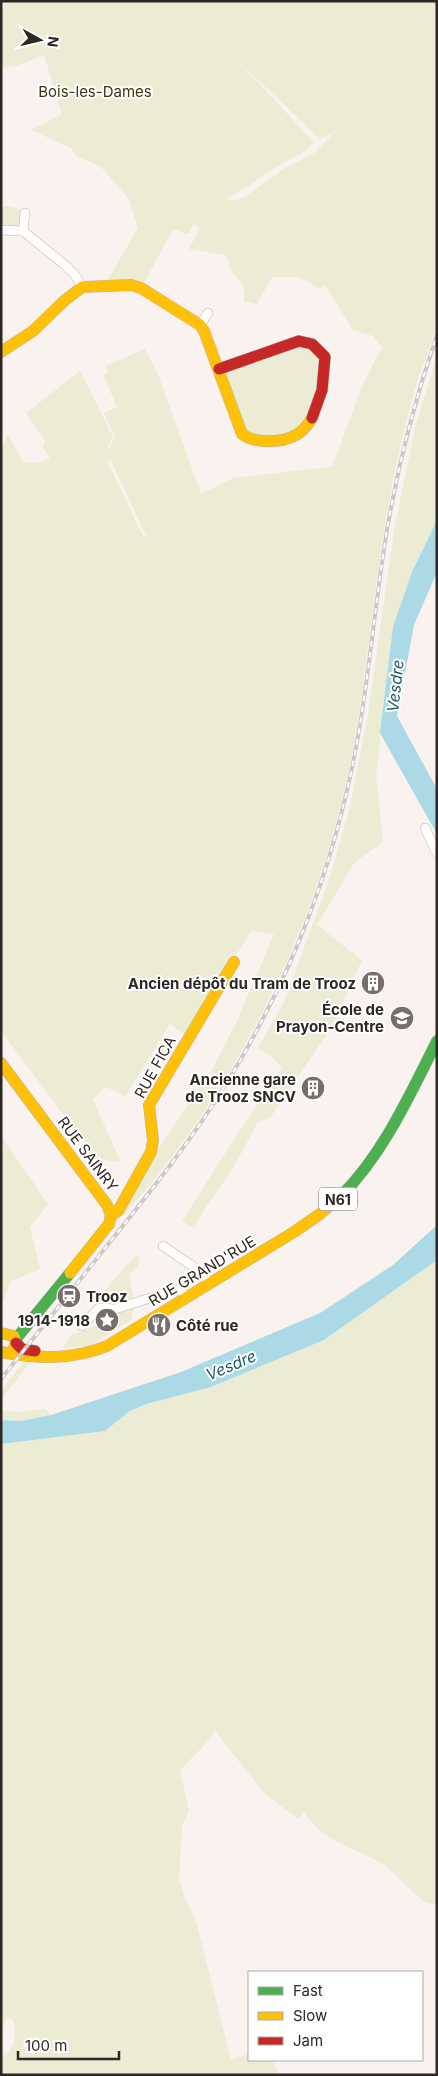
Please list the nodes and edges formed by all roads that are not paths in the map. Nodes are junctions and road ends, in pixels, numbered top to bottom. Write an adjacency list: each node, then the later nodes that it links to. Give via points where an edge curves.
1 (26, 213): 3 (street)
2 (1, 230): 3 (street)
3 (23, 231): 4 (street, via 66,266)
4 (82, 287): 6 (street, via 131,284); 7 (street, via 33,331)
5 (208, 312): 6 (street)
6 (200, 325): 8 (street)
7 (1, 352)
8 (220, 370): 8 (street, via 242,434 259,441 292,437 308,427 314,416 326,371 326,357 312,344 299,341)
9 (425, 828): 10 (street)
10 (437, 854)
11 (234, 962): 14 (street, RUE FICA, via 149,1104 154,1144 118,1211)
12 (437, 1041): 16 (street, RUE GRAND'RUE / N61, via 388,1134 360,1174 328,1208)
13 (1, 1064): 14 (street, RUE SAINRY, via 107,1205)
14 (111, 1215): 19 (street, RUE SAINRY, via 109,1224)
15 (163, 1246): 17 (street, RUE GRAND'RUE)
16 (270, 1247): 17 (street, RUE GRAND'RUE / N61); 22 (street, RUE GRAND'RUE / N61, via 94,1352 61,1357 22,1356)
17 (208, 1280): 18 (street, RUE GRAND'RUE / N61)
18 (184, 1294): 20 (street, via 179,1289 115,1309 99,1308); 22 (street, RUE GRAND'RUE / N61, via 92,1348 69,1352)
19 (38, 1312): 21 (street, RUE SAINRY); 22 (street, RUE SAINRY)
20 (82, 1326)
21 (3, 1333): 22 (street, RUE GRAND'RUE / N61, via 11,1334)
22 (10, 1347)

